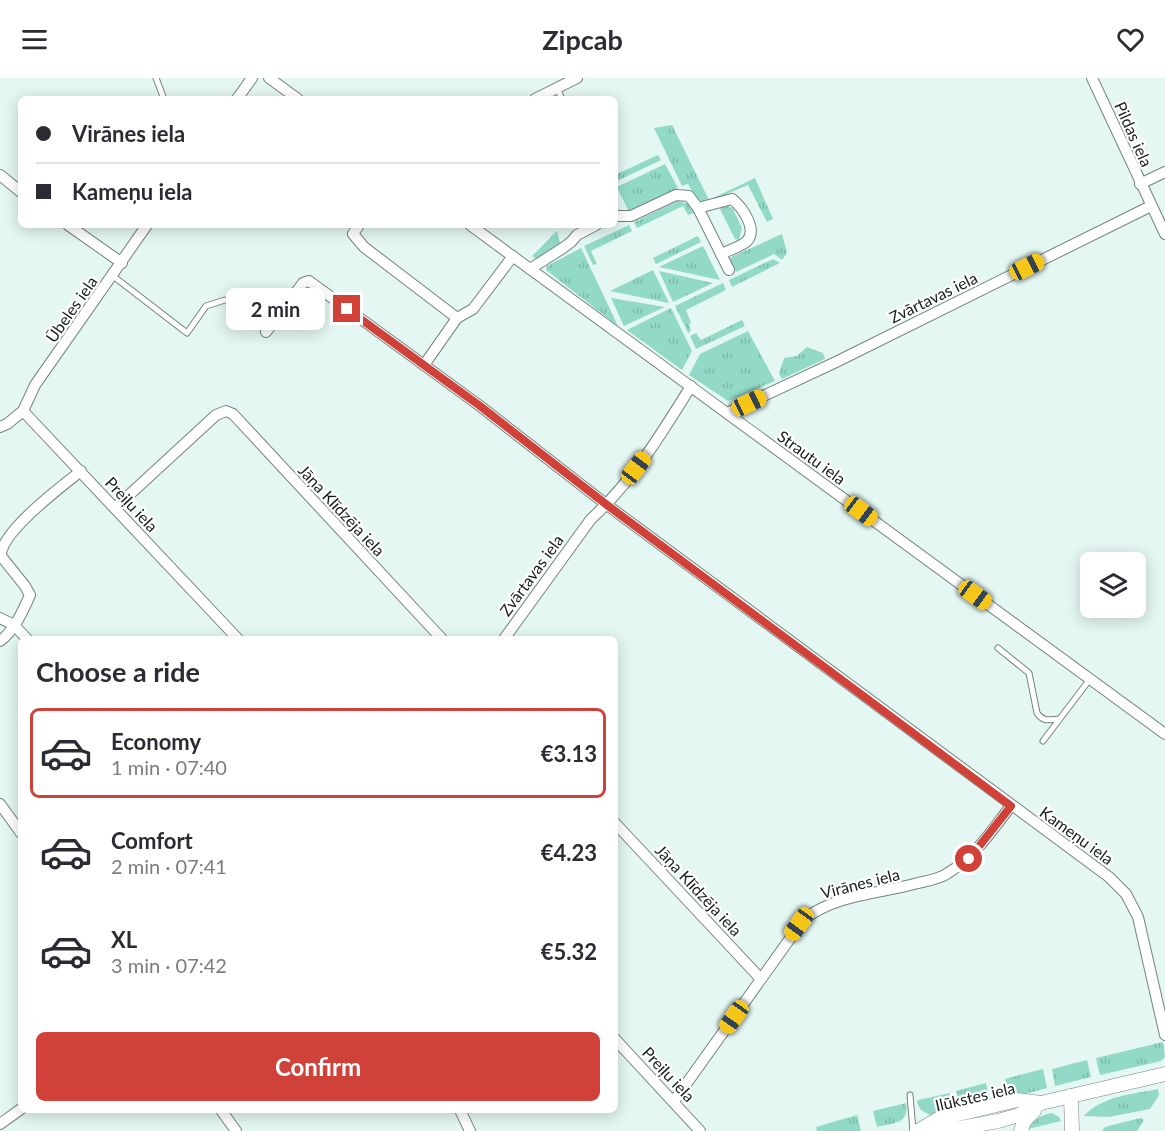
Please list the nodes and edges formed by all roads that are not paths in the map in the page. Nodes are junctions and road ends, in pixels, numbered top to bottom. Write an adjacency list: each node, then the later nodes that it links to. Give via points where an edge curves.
1 (156, 78): 7 (lane)
2 (252, 78): 8 (street)
3 (269, 78): 9 (street)
4 (577, 78): 6 (street)
5 (1092, 78): 14 (street, Pildas iela)
6 (557, 88): 10 (street); 11 (lane)
7 (163, 96)
8 (239, 96)
9 (294, 96)
10 (541, 96)
11 (561, 96)
12 (1165, 172): 14 (street)
13 (0, 175): 15 (street)
14 (1140, 184): 16 (street, Pildas iela)
15 (18, 190)
16 (1151, 206): 24 (street, Pildas iela); 37 (street, Zvārtavas iela)
17 (699, 208): 18 (street, via 682,194 631,216); 25 (street); 25 (street, via 732,200 741,205 751,235 746,243)
18 (618, 216)
19 (72, 228): 27 (street)
20 (145, 228): 27 (street, Ūbeles iela)
21 (357, 228): 32 (street, via 352,234 364,248)
22 (474, 228): 26 (street, Strautu iela)
23 (590, 228): 28 (street)
24 (1165, 234)
25 (721, 254): 29 (street)
26 (513, 256): 28 (street, Strautu iela); 32 (street, via 473,309)
27 (122, 263): 30 (street, Ūbeles iela)
28 (530, 268): 35 (street, Strautu iela)
29 (729, 270)
30 (113, 276): 31 (lane, via 187,333 206,306); 36 (street, Ūbeles iela, via 35,385)
31 (225, 300)
32 (458, 318): 34 (street)
33 (266, 332): 34 (street, Kameņu iela, via 303,283 309,281)
34 (424, 364): 40 (street, Kameņu iela)
35 (691, 386): 37 (street, Strautu iela); 40 (street, Zvārtavas iela, via 663,432)
36 (23, 411): 38 (street); 39 (street, Preiļu iela)
37 (727, 413): 50 (street, Strautu iela)
38 (0, 427)
39 (81, 471): 41 (street, Preiļu iela); 43 (street, via 32,512 3,545 1,556 30,595)
40 (607, 505): 47 (street, Zvārtavas iela, via 591,519); 55 (street, Kameņu iela)
41 (115, 508): 45 (street, Preiļu iela); 46 (street, Jāņa Klīdzēja iela, via 216,414 226,411 233,414)
42 (0, 618): 43 (street)
43 (14, 625): 44 (street); 48 (street)
44 (24, 636)
45 (235, 636)
46 (439, 636)
47 (506, 636)
48 (0, 641)
49 (998, 648): 51 (lane, via 1029,673 1041,718)
50 (1090, 679): 51 (lane); 52 (street, Strautu iela)
51 (1059, 719): 53 (lane)
52 (1165, 734)
53 (1043, 741)
54 (0, 804): 57 (street)
55 (1011, 806): 58 (street, Virānes iela, via 969,859 946,875 820,907 799,924); 59 (street, Kameņu iela, via 1109,877 1134,905)
56 (618, 826): 58 (street, Jāņa Klīdzēja iela)
57 (18, 829)
58 (760, 978): 64 (street, Virānes iela)
59 (1165, 1035)
60 (618, 1042): 64 (street, Preiļu iela)
61 (1165, 1074): 63 (street, Ilūkstes iela)
62 (910, 1095): 74 (lane)
63 (1071, 1096): 65 (street, Ilūkstes iela); 76 (street)
64 (674, 1101): 73 (street, Preiļu iela)
65 (1041, 1103): 74 (street, Ilūkstes iela, via 998,1121); 75 (street, via 1024,1121)
66 (18, 1111): 69 (street)
67 (223, 1113): 71 (street)
68 (461, 1113): 72 (street)
69 (0, 1124): 70 (street)
70 (5, 1131)
71 (236, 1131)
72 (470, 1131)
73 (700, 1131)
74 (917, 1131)
75 (1021, 1131)
76 (1072, 1131)

